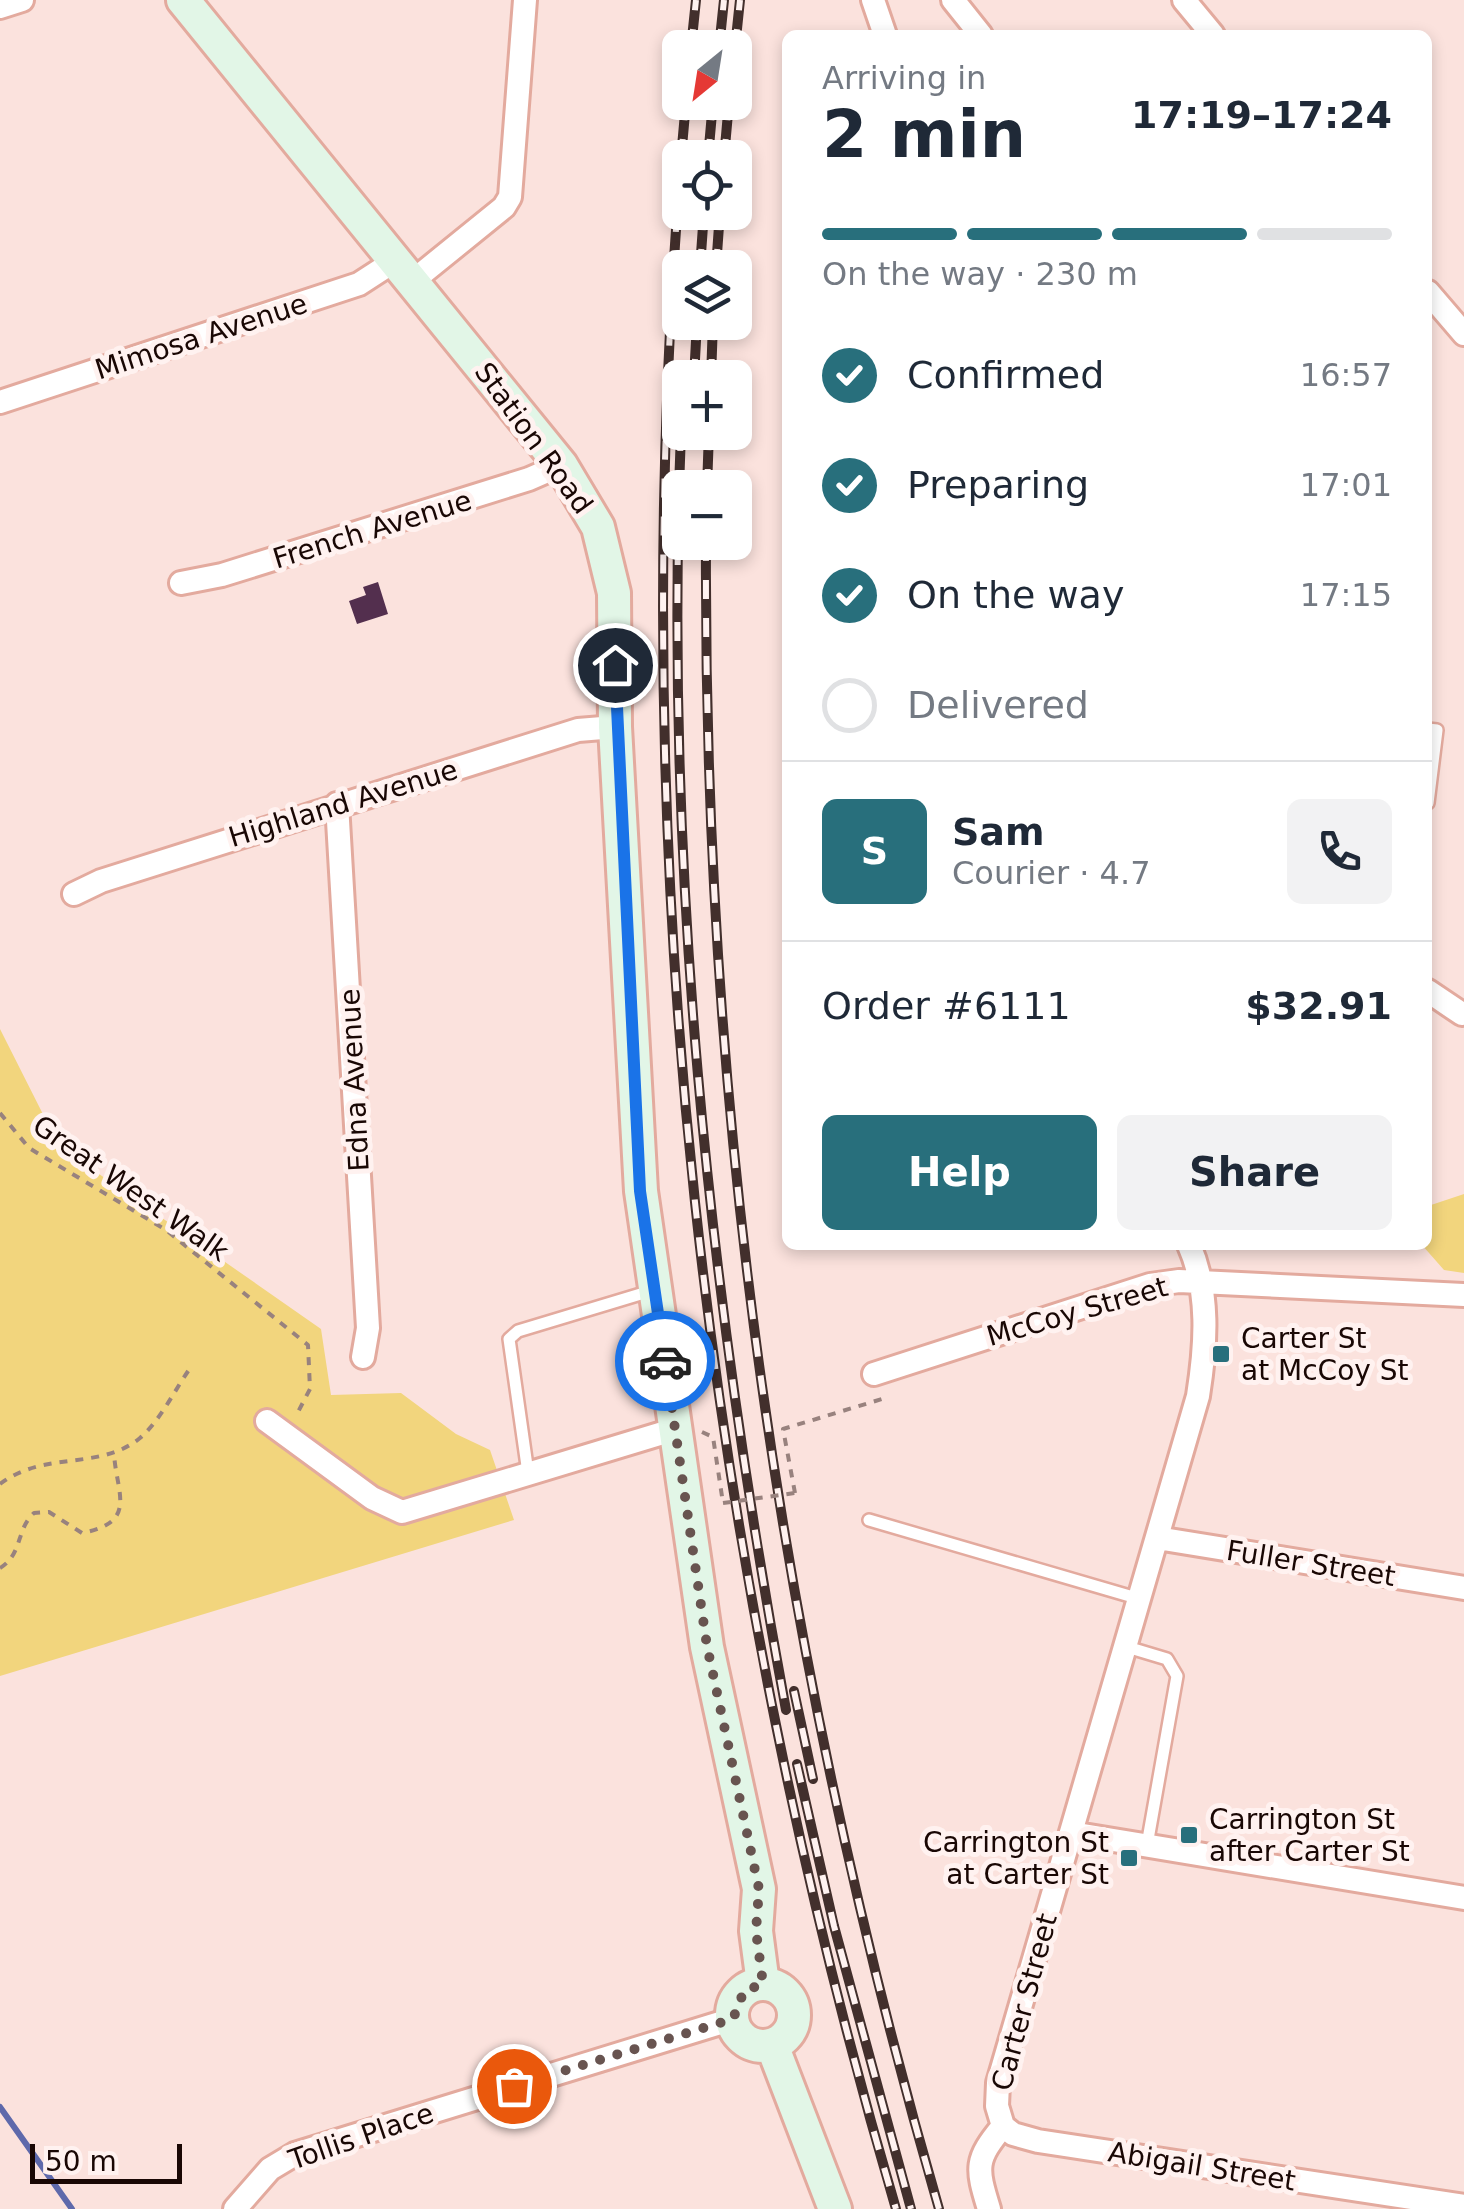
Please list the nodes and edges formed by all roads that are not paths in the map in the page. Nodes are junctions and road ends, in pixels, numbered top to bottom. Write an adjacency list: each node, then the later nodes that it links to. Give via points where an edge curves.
1 (22, 0): 7 (street)
2 (183, 0): 11 (main road, Station Road)
3 (525, 0): 11 (street, Mimosa Avenue, via 510,197)
4 (953, 0): 9 (street)
5 (1184, 0): 10 (street)
6 (877, 1): 8 (street)
7 (0, 7)
8 (884, 30)
9 (977, 30)
10 (1209, 30)
11 (405, 270): 14 (street, Mimosa Avenue); 15 (main road, Station Road)
12 (1432, 297): 13 (street)
13 (1464, 334)
14 (0, 402)
15 (561, 465): 16 (street, French Avenue); 17 (main road, Station Road, via 583,496 606,552 614,594)
16 (181, 584)
17 (615, 727): 20 (street, Highland Avenue, via 578,730); 26 (main road, Station Road, via 640,1191)
18 (1432, 729): 19 (lane)
19 (1432, 770)
20 (337, 804): 21 (street, Highland Avenue); 28 (street, Edna Avenue, via 366,1288)
21 (74, 894)
22 (1432, 994): 23 (street)
23 (1463, 1015)
24 (1191, 1250): 25 (street, Carter Street)
25 (1201, 1280): 27 (street, McCoy Street); 29 (street, McCoy Street, via 1150,1285); 34 (street, Carter Street, via 1206,1338 1198,1396)
26 (654, 1290): 31 (main road, Station Road); 32 (lane, via 518,1330 508,1340)
27 (1464, 1295)
28 (363, 1356)
29 (874, 1374)
30 (276, 1428): 32 (street, via 402,1512)
31 (676, 1429): 32 (street); 41 (main road, Station Road, via 707,1646 759,1889)
32 (528, 1474)
33 (870, 1520): 36 (lane)
34 (1157, 1538): 35 (street, Fuller Street); 36 (street, Carter Street)
35 (1464, 1588)
36 (1140, 1599): 37 (street, Carter Street)
37 (1127, 1648): 38 (street, Carter Street); 39 (lane, via 1167,1659 1178,1676)
38 (1071, 1833): 39 (street); 44 (street, Carter Street, via 998,2083)
39 (1147, 1845): 40 (street)
40 (1464, 1898)
41 (763, 1984): 42 (main road, via 744,1991); 43 (main road, via 782,1990 793,2008 792,2028)
42 (733, 2019): 43 (main road, via 749,2042); 46 (street, Tollis Place, via 295,2154 270,2169)
43 (772, 2044): 47 (main road)
44 (1003, 2126): 45 (street, Abigail Street, via 1038,2142); 48 (street, via 980,2159)
45 (1464, 2206)
46 (235, 2209)
47 (835, 2209)
48 (989, 2209)

